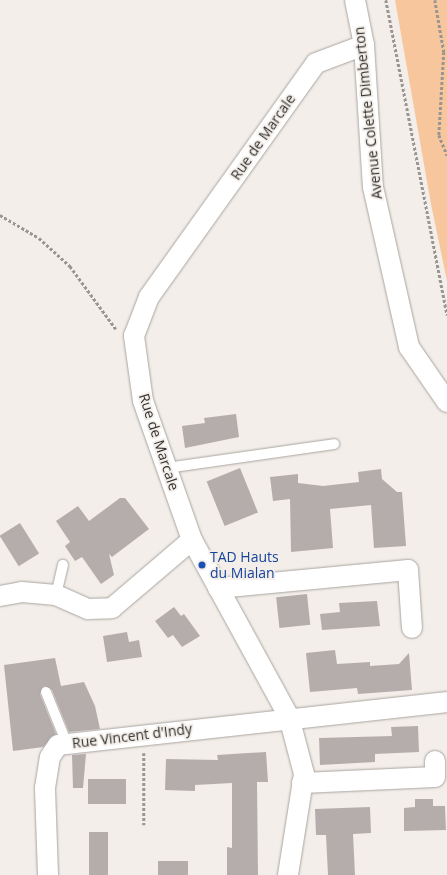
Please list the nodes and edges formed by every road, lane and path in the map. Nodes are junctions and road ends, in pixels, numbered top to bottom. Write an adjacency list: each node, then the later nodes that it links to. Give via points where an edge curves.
1 (356, 0): 4 (street, Avenue Colette Dimberton)
2 (386, 0): 7 (path)
3 (435, 0): 5 (path, via 444,52 439,135)
4 (364, 45): 8 (street, Rue de Marcale, via 316,63 150,297); 9 (street, Avenue Colette Dimberton, via 373,187 409,347)
5 (447, 155)
6 (0, 215): 8 (path, via 39,238 70,266 115,329)
7 (447, 315)
8 (134, 336): 11 (street, Rue de Marcale, via 143,401)
9 (447, 402)
10 (334, 444): 11 (lane)
11 (166, 468): 12 (street, Rue de Marcale)
12 (192, 540): 14 (street, Rue de Marcale); 15 (street, via 112,608 88,609)
13 (63, 565): 15 (lane)
14 (218, 588): 17 (street, via 408,570); 20 (street, Rue de Marcale)
15 (56, 595): 16 (street, via 22,592)
16 (0, 596)
17 (412, 628)
18 (46, 692): 22 (lane)
19 (447, 702): 20 (street, Rue Vincent d'Indy)
20 (289, 717): 21 (street, Rue Vincent d'Indy); 24 (street, Rue de Marcale, via 304,774)
21 (144, 735): 22 (street, Rue Vincent d'Indy); 25 (path)
22 (66, 744): 26 (street, Rue Vincent d'Indy, via 58,745 50,757 45,788)
23 (435, 761): 24 (street, via 435,777)
24 (302, 783): 27 (street, Rue de Marcale)
25 (144, 825)
26 (48, 875)
27 (288, 875)

